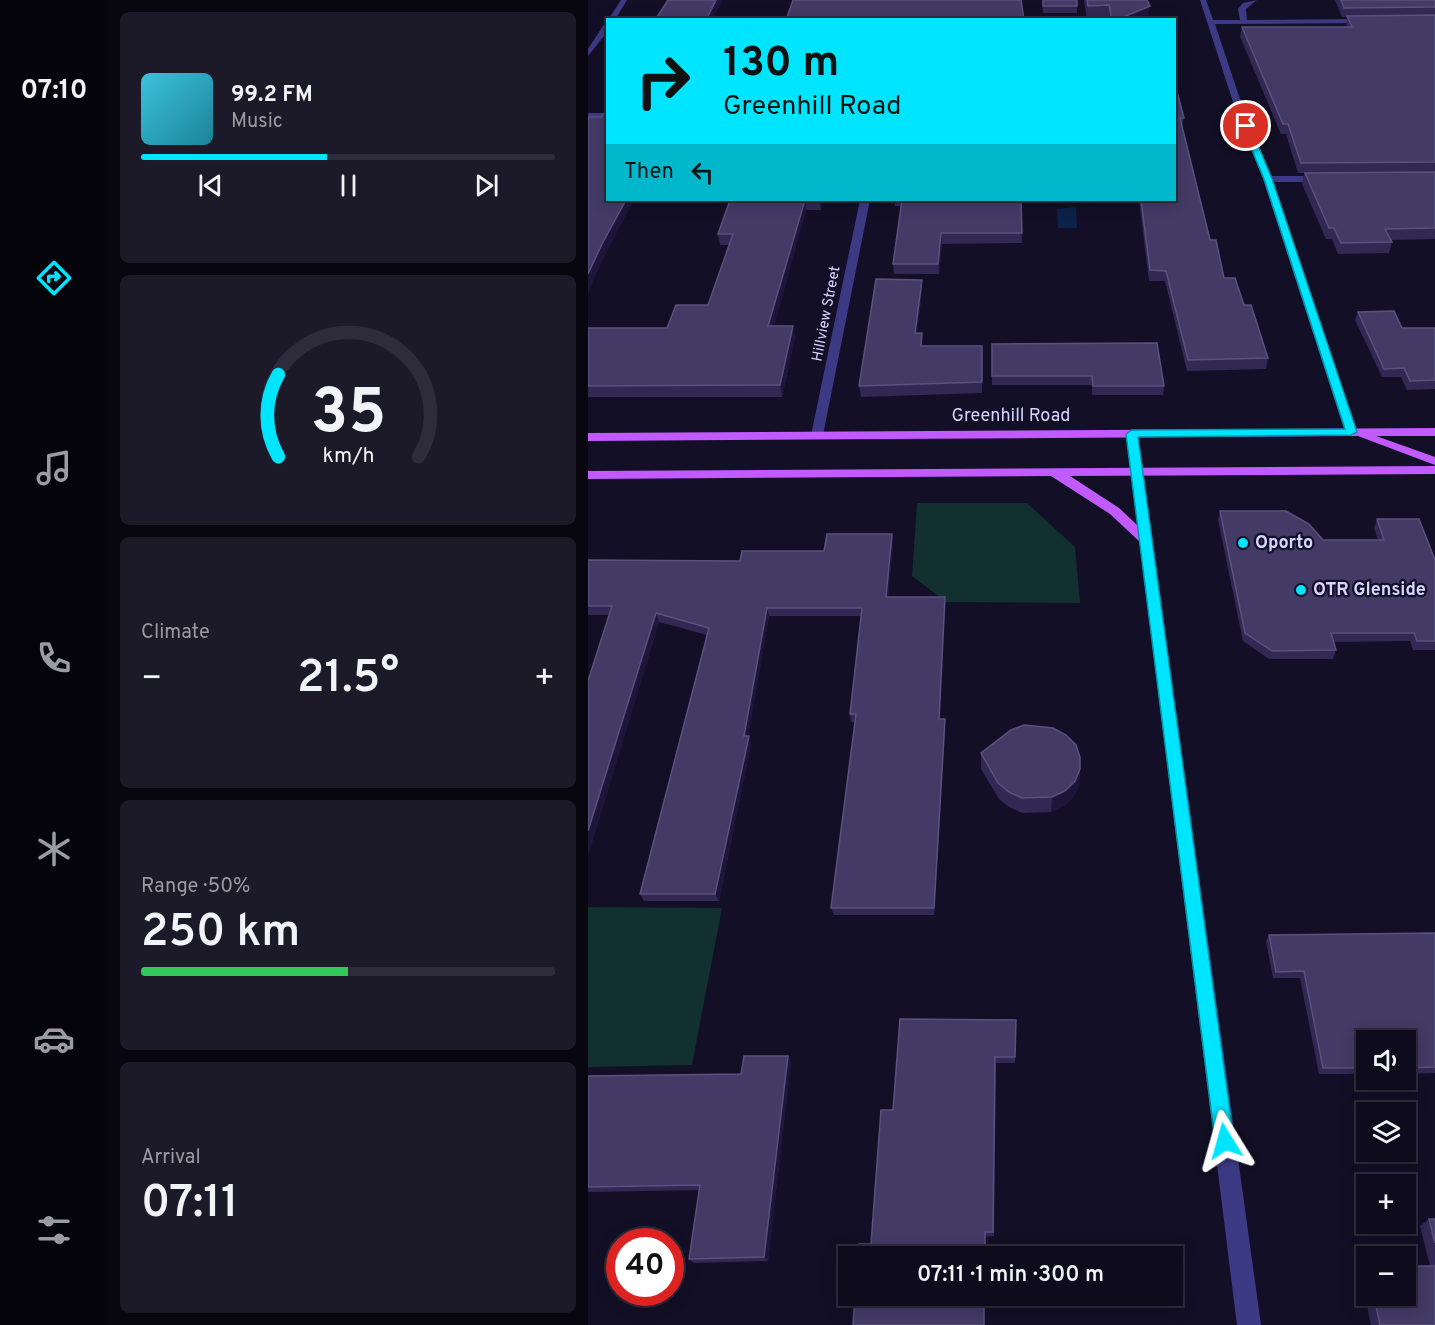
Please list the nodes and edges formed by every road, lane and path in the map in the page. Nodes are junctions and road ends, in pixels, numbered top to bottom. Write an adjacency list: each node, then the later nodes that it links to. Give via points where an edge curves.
1 (624, 0): 4 (street)
2 (1203, 0): 6 (street)
3 (1254, 0): 7 (street, via 1242,9)
4 (612, 18)
5 (1375, 21): 7 (street)
6 (1211, 22): 7 (street); 13 (street, via 1239,108)
7 (1244, 22)
8 (606, 28): 9 (street)
9 (588, 54)
10 (588, 116): 11 (street)
11 (606, 116)
12 (1328, 178): 13 (street)
13 (1268, 179): 15 (street)
14 (865, 201): 18 (street, Hillview Street)
15 (1351, 432): 16 (main road, Greenhill Road); 17 (main road, Greenhill Road); 20 (main road)
16 (1435, 432)
17 (1132, 434): 18 (main road, Greenhill Road); 23 (street)
18 (817, 435): 19 (main road, Greenhill Road)
19 (588, 437)
20 (1435, 461)
21 (1435, 470): 23 (main road)
22 (1055, 473): 23 (main road); 24 (main road); 25 (main road, via 1114,510)
23 (1137, 473): 25 (street)
24 (588, 475)
25 (1145, 539): 26 (street)
26 (1249, 1325)

